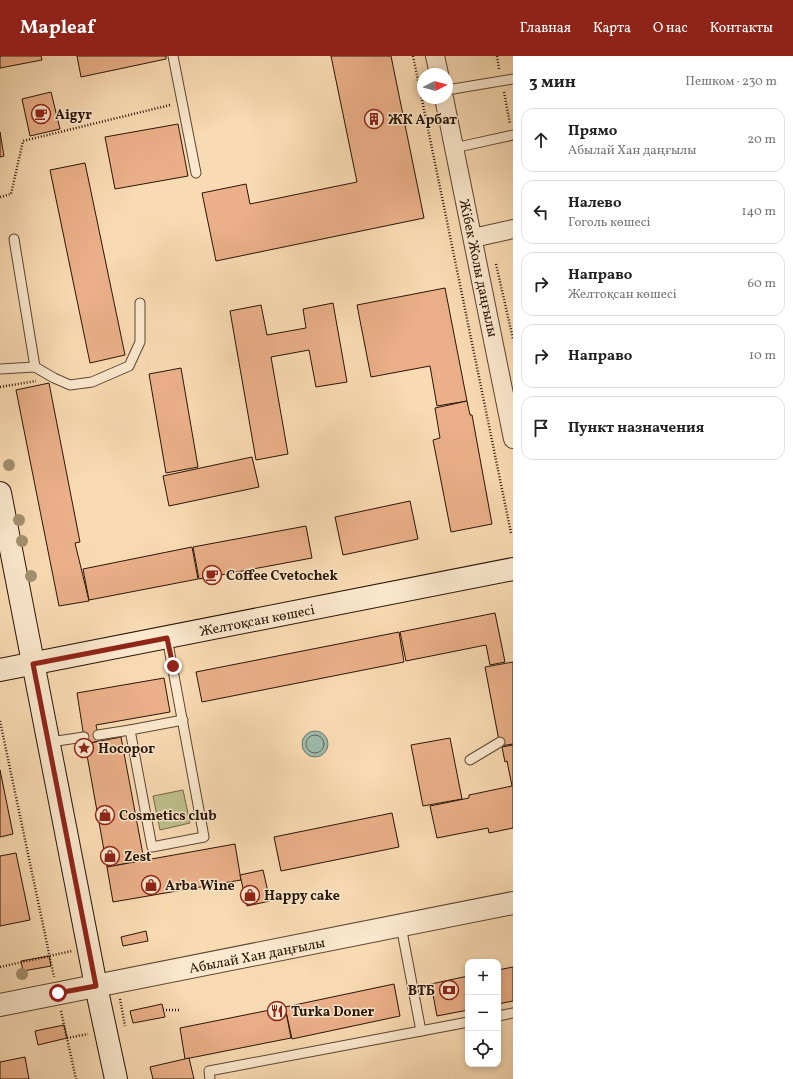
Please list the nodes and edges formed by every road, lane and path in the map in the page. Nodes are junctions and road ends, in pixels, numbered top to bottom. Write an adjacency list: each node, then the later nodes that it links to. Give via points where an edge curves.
1 (173, 56): 9 (lane)
2 (413, 56): 25 (path)
3 (435, 56): 5 (street)
4 (497, 56): 7 (path)
5 (438, 68)
6 (513, 79): 7 (lane)
7 (502, 81): 8 (lane); 11 (path)
8 (453, 89)
9 (182, 102): 13 (lane); 14 (path, via 23,141 11,194)
10 (445, 104): 12 (street, Жібек Жолы даңғылы)
11 (512, 135): 12 (lane)
12 (454, 148): 16 (street, Жібек Жолы даңғылы)
13 (196, 173)
14 (0, 196)
15 (513, 229): 16 (street)
16 (473, 238): 23 (street, Жібек Жолы даңғылы)
17 (14, 239): 19 (lane)
18 (140, 303): 21 (lane, via 140,342 128,366 92,382 70,385)
19 (35, 367): 20 (lane); 21 (lane)
20 (0, 370)
21 (54, 378): 22 (path)
22 (0, 387)
23 (513, 439)
24 (0, 493): 28 (main road)
25 (511, 533)
26 (513, 569): 27 (main road, Желтоқсан көшесі)
27 (167, 638): 28 (main road, Желтоқсан көшесі); 30 (lane)
28 (33, 664): 29 (main road, Желтоқсан көшесі); 35 (main road)
29 (0, 670)
30 (183, 720): 32 (lane); 32 (lane, via 204,837 152,847)
31 (0, 721): 40 (path)
32 (130, 730): 33 (lane)
33 (98, 735)
34 (84, 737): 35 (lane)
35 (50, 742): 43 (main road)
36 (500, 742): 37 (lane)
37 (470, 760)
38 (513, 903): 39 (main road, Абылай Хан даңғылы)
39 (400, 926): 43 (main road, Абылай Хан даңғылы); 51 (lane)
40 (49, 956): 41 (path); 42 (path)
41 (50, 961)
42 (0, 966)
43 (96, 986): 44 (main road, Абылай Хан даңғылы); 53 (main road)
44 (0, 1005)
45 (163, 1010): 46 (path)
46 (181, 1010)
47 (513, 1013): 48 (lane)
48 (501, 1015)
49 (465, 1023): 51 (lane)
50 (66, 1031): 52 (path)
51 (421, 1031): 54 (lane, via 209,1071)
52 (76, 1079)
53 (116, 1079)
54 (210, 1079)

